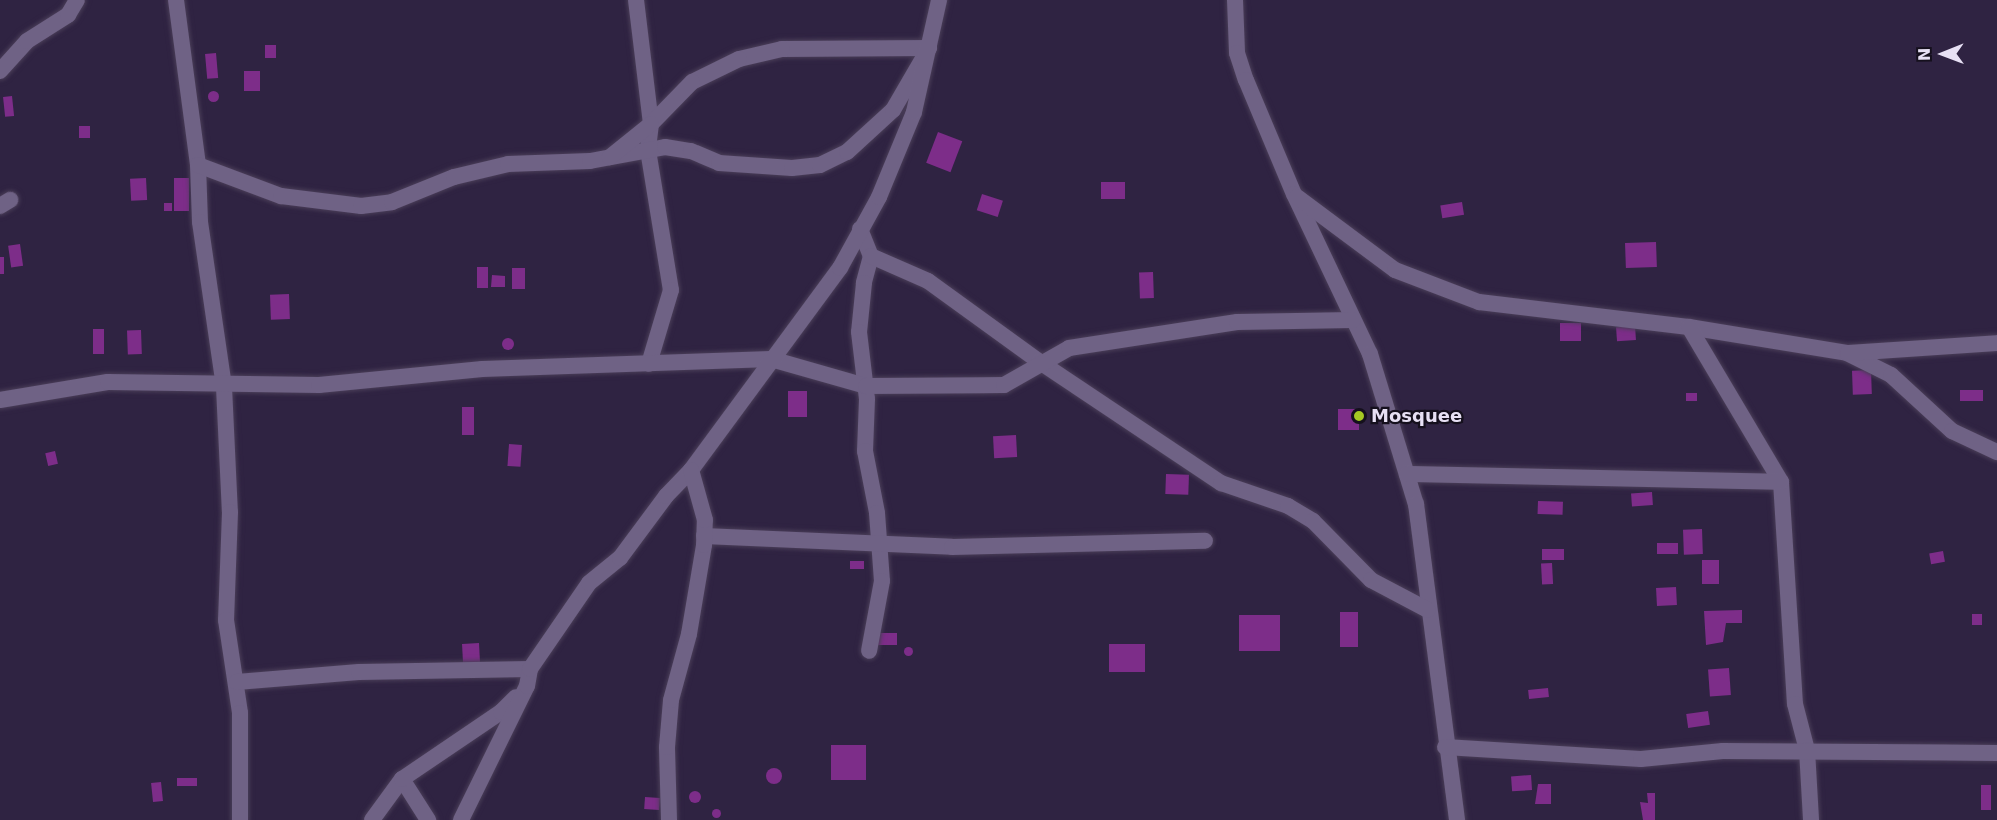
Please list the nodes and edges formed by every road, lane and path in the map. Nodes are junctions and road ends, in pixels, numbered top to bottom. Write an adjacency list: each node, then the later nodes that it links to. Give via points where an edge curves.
1 (77, 0): 7 (street, via 68,15 27,41)
2 (176, 0): 11 (street)
3 (636, 0): 8 (street)
4 (939, 0): 6 (street)
5 (1235, 0): 12 (street, via 1237,53)
6 (929, 48): 8 (street, via 782,50 739,59 692,82); 9 (street, via 893,110 847,152 820,165 766,167 719,163 691,151 665,147); 13 (street, via 914,112 895,164)
7 (0, 71)
8 (651, 124): 9 (street); 10 (street)
9 (648, 150): 10 (street); 21 (street, via 670,290)
10 (610, 157): 11 (street, via 561,164 508,164 454,177 392,202 361,206 281,196)
11 (198, 165): 23 (street, via 200,222)
12 (1294, 194): 15 (street); 16 (street, via 1395,270 1479,302)
13 (860, 229): 14 (street); 19 (street, via 840,268)
14 (871, 256): 20 (street, via 928,281); 22 (street, via 859,332)
15 (1353, 320): 20 (street, via 1238,322 1070,348); 27 (street, via 1370,354)
16 (1689, 327): 18 (street); 28 (street)
17 (1997, 343): 18 (street)
18 (1848, 353): 25 (street, via 1891,375 1952,431)
19 (771, 359): 21 (street); 22 (street); 26 (street)
20 (1040, 362): 22 (street, via 1004,385); 32 (street, via 1221,483 1288,506 1313,521 1371,580)
21 (648, 364): 23 (street, via 482,369 319,385)
22 (866, 386): 31 (street, via 865,451)
23 (224, 387): 24 (street, via 108,382); 35 (street, via 230,512 226,620)
24 (0, 400)
25 (1997, 452)
26 (691, 470): 29 (street, via 705,520); 34 (street, via 666,496 620,558 589,583)
27 (1407, 474): 28 (street); 32 (street, via 1416,504)
28 (1781, 482): 38 (street, via 1796,704)
29 (704, 536): 31 (street); 45 (street, via 689,634 671,700 667,747)
30 (1205, 541): 31 (street, via 952,547)
31 (879, 544): 33 (street, via 882,581)
32 (1428, 610): 37 (street, via 1448,732)
33 (870, 651)
34 (530, 669): 35 (street, via 359,672); 36 (street)
35 (237, 682): 41 (street, via 242,768)
36 (527, 686): 40 (street, via 501,712); 44 (street)
37 (1446, 747): 38 (street, via 1641,759 1723,751); 46 (street)
38 (1808, 750): 39 (street); 47 (street)
39 (1997, 753)
40 (402, 779): 42 (street); 43 (street)
41 (240, 820)
42 (372, 820)
43 (428, 820)
44 (461, 820)
45 (669, 820)
46 (1457, 820)
47 (1811, 820)

